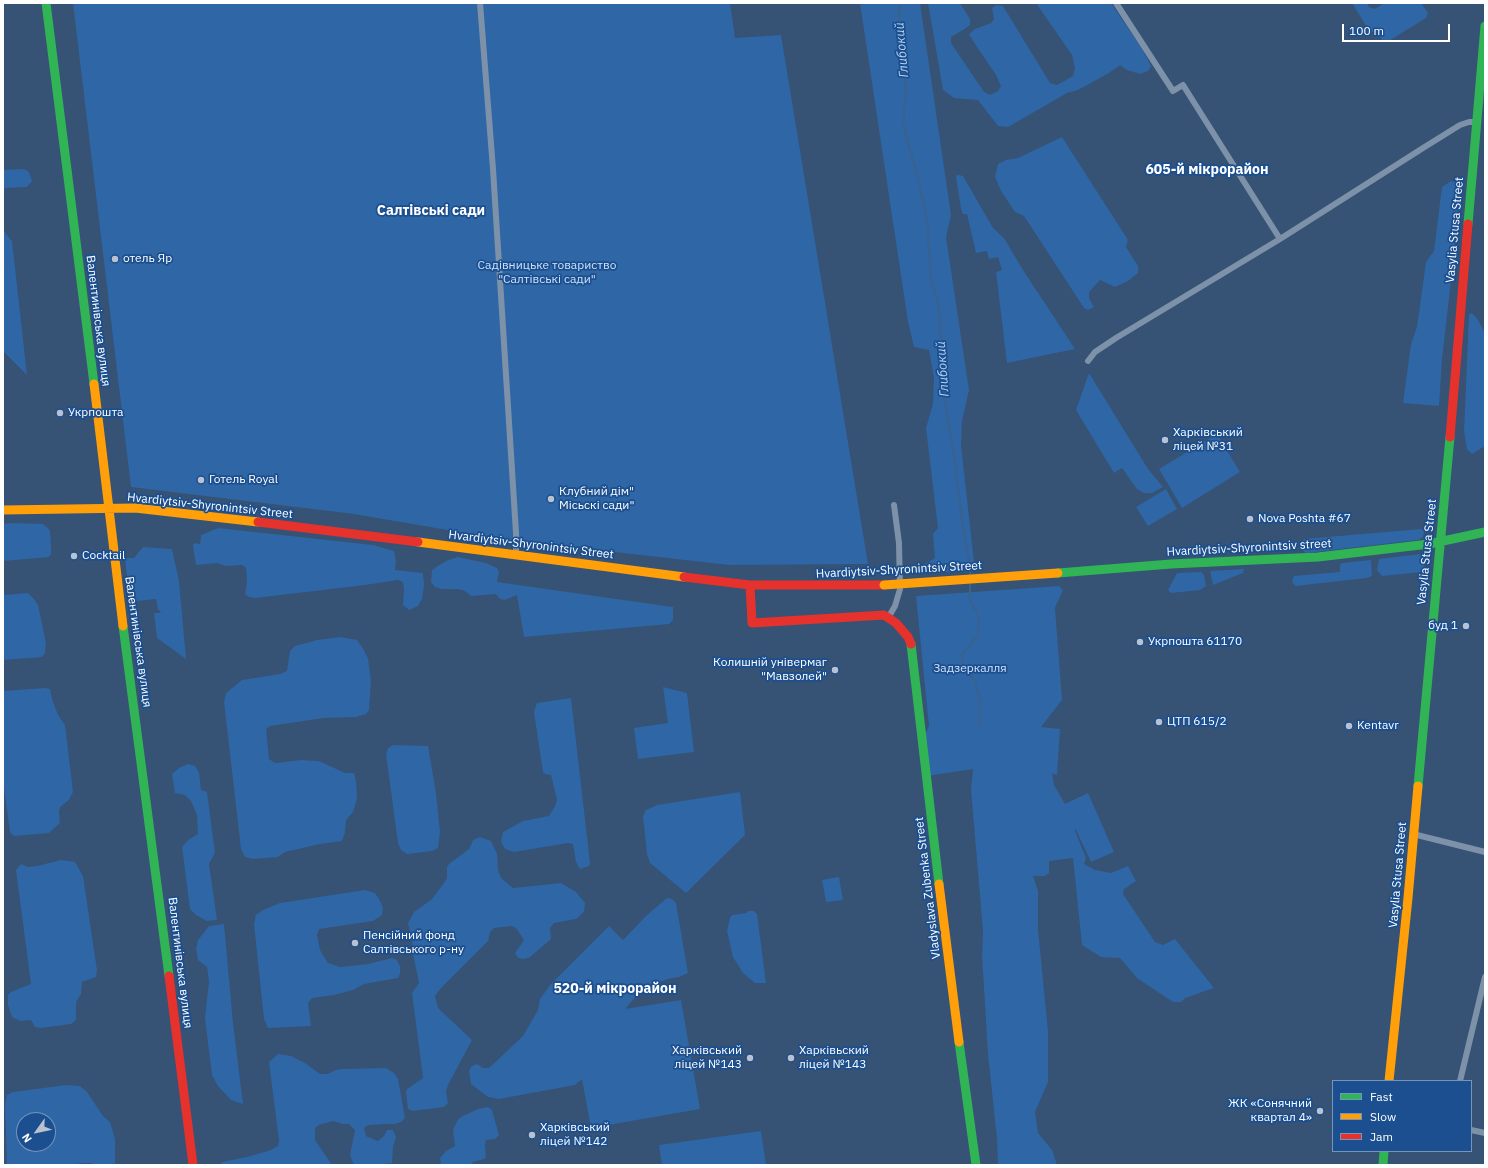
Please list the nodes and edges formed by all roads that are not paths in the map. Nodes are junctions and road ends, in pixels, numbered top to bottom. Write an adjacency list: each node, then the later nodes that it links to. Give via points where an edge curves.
1 (46, 3): 9 (street, Валентинівська вулиця)
2 (480, 3): 13 (street, via 493,169)
3 (1116, 3): 6 (street, via 1173,92 1183,85)
4 (1485, 26): 5 (street, Vasylia Stusa Street)
5 (1476, 122): 6 (street, via 1460,125); 12 (street, Vasylia Stusa Street)
6 (1280, 239): 7 (street, via 1116,338 1095,352)
7 (1088, 361)
8 (894, 505): 16 (street, via 899,543 900,589)
9 (108, 508): 10 (street, Hvardiytsiv-Shyronintsiv Street); 13 (street, Hvardiytsiv-Shyronintsiv Street, via 177,512); 25 (street, Валентинівська вулиця)
10 (3, 510)
11 (1485, 532): 12 (street)
12 (1441, 542): 14 (street, Hvardiytsiv-Shyronintsiv street, via 1318,557 1171,564); 17 (street, Vasylia Stusa Street)
13 (516, 554): 15 (street, Hvardiytsiv-Shyronintsiv Street)
14 (1058, 573): 15 (street, Hvardiytsiv-Shyronintsiv Street, bridge, via 884,585)
15 (750, 585): 16 (street, via 752,622 871,614)
16 (888, 618): 26 (street, Vladyslava Zubenka Street, via 903,629 912,646 944,931)
17 (1414, 834): 18 (street); 20 (street, Vasylia Stusa Street)
18 (1485, 852)
19 (1485, 977): 21 (street)
20 (1389, 1080)
21 (1460, 1080)
22 (1472, 1130): 23 (street)
23 (1485, 1133)
24 (1384, 1152): 27 (street)
25 (193, 1165)
26 (976, 1165)
27 (1383, 1165)

